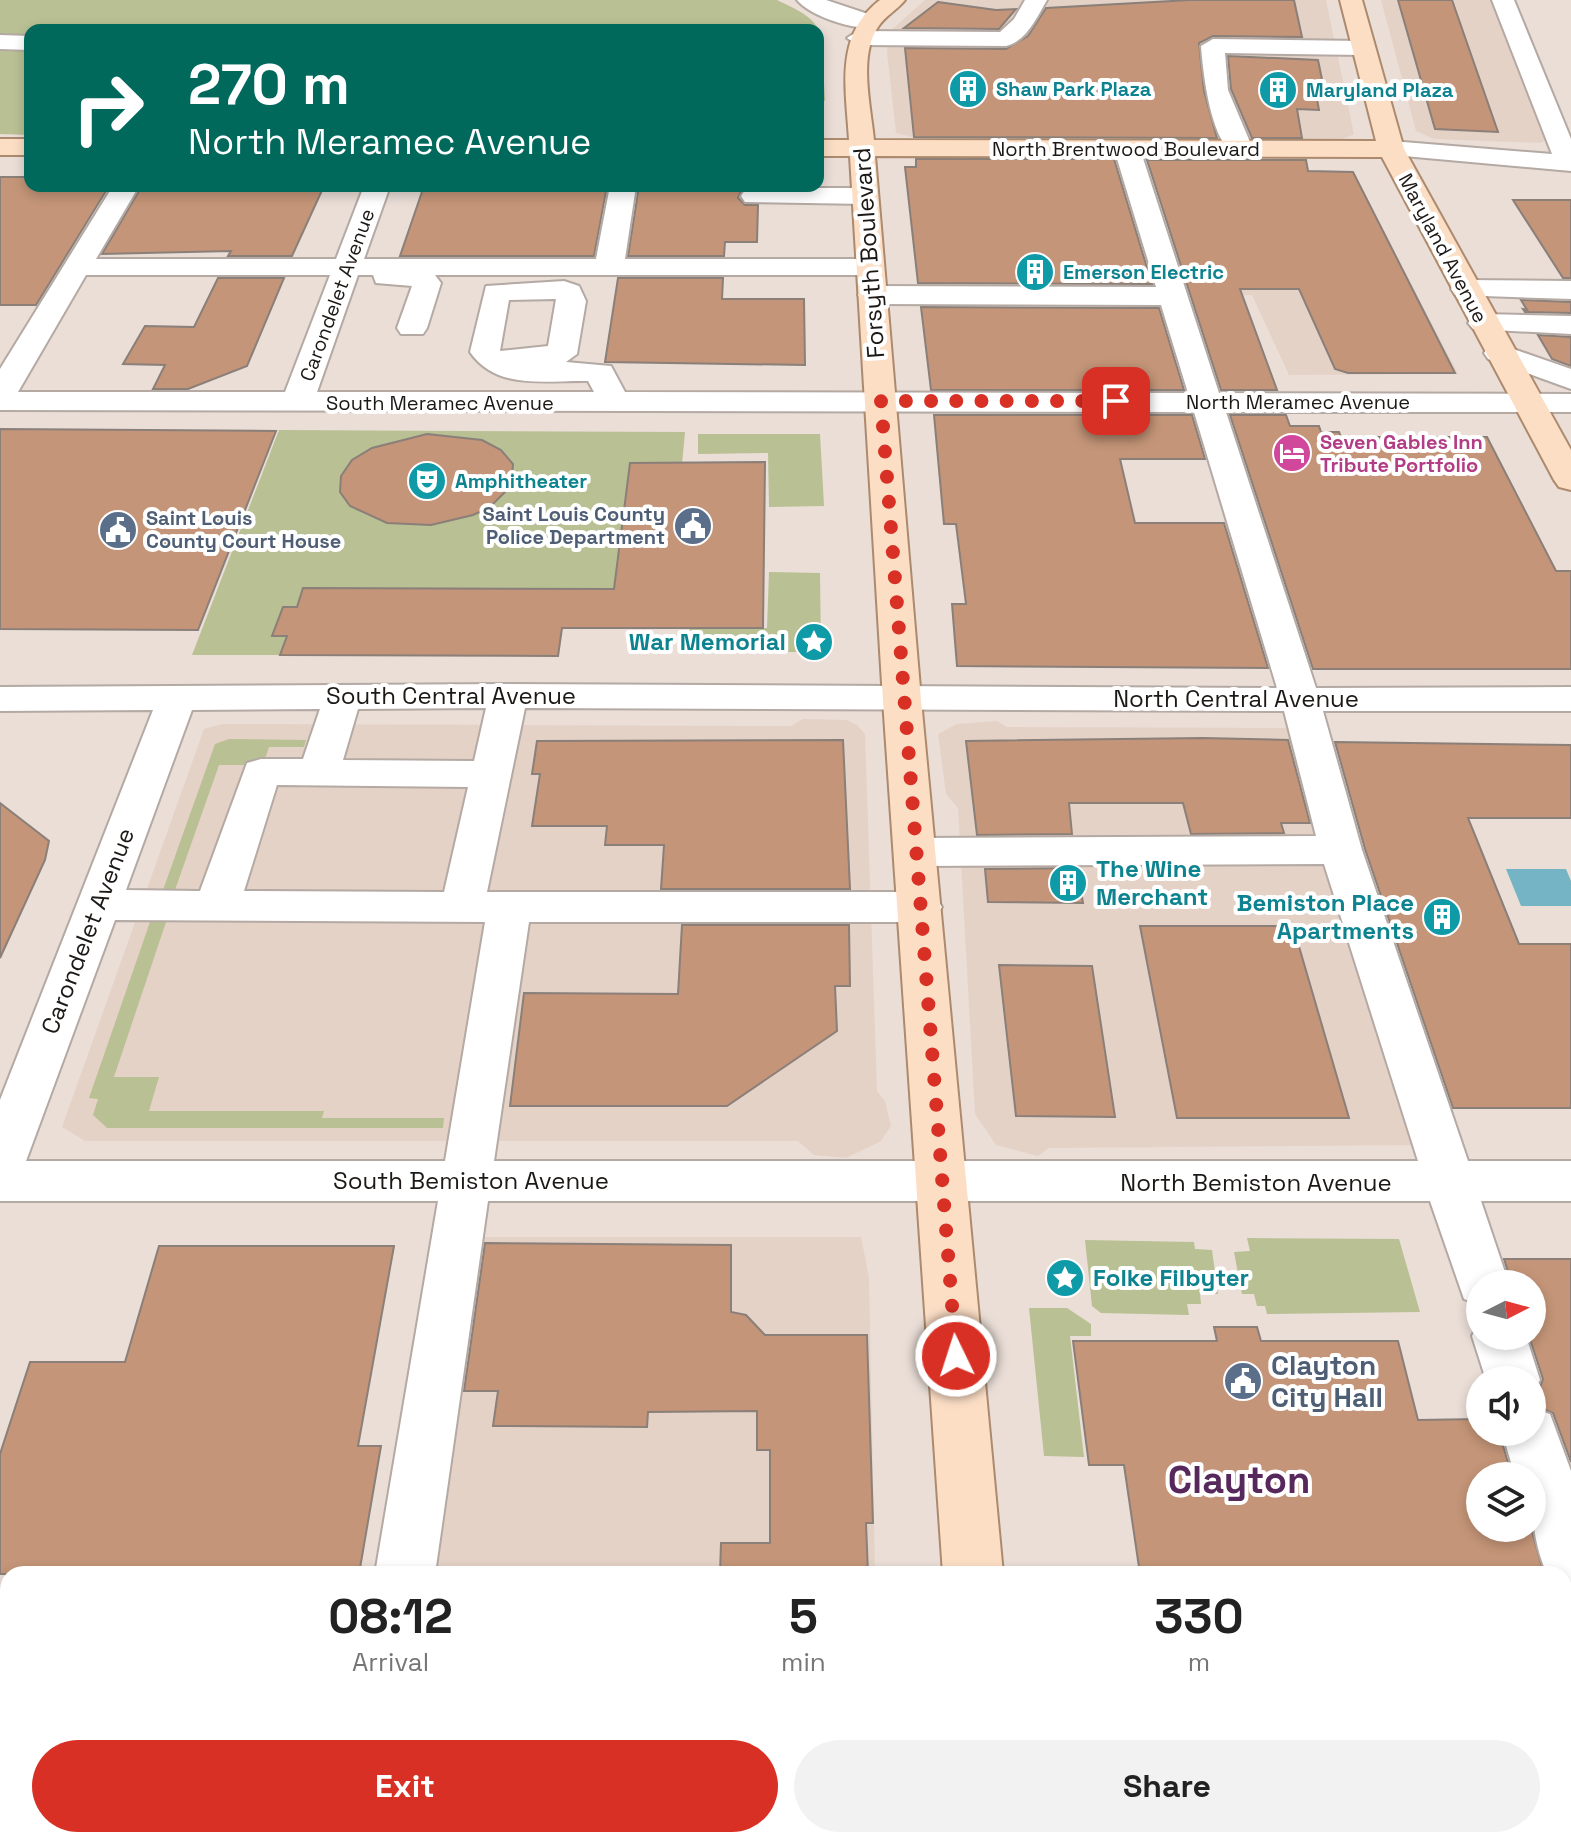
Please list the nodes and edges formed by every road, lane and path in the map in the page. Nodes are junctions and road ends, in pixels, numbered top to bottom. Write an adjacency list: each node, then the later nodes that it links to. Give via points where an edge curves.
1 (808, 0): 6 (street)
2 (894, 0): 6 (main road)
3 (1036, 0): 6 (street, via 1006,39)
4 (1351, 0): 10 (main road, Maryland Avenue)
5 (1503, 0): 18 (street)
6 (864, 30): 14 (main road, Forsyth Boulevard)
7 (1251, 38): 10 (street)
8 (0, 42): 9 (street)
9 (24, 43)
10 (1352, 48): 16 (street, via 1213,46 1216,90); 17 (main road, Maryland Avenue)
11 (0, 147): 12 (main road)
12 (24, 147)
13 (824, 148): 14 (main road, North Brentwood Boulevard)
14 (861, 148): 15 (main road, North Brentwood Boulevard); 22 (main road, Forsyth Boulevard)
15 (1127, 149): 16 (main road, North Brentwood Boulevard); 31 (street)
16 (1240, 149): 17 (main road, North Brentwood Boulevard)
17 (1391, 149): 18 (street, North Brentwood Boulevard); 29 (main road, Maryland Avenue)
18 (1568, 157)
19 (122, 192): 25 (street)
20 (375, 192): 28 (street, Carondelet Avenue)
21 (622, 192): 26 (street)
22 (854, 197): 23 (street); 27 (main road, Forsyth Boulevard)
23 (757, 198)
24 (742, 249): 27 (street)
25 (78, 267): 28 (street); 38 (street)
26 (609, 267): 27 (street); 28 (street)
27 (870, 270): 31 (street); 39 (main road, Forsyth Boulevard)
28 (345, 272): 34 (street, via 424,279); 41 (street, Carondelet Avenue)
29 (1465, 289): 30 (street); 32 (main road, Maryland Avenue)
30 (1571, 290)
31 (1174, 296): 40 (street)
32 (1483, 323): 33 (street); 35 (main road, Maryland Avenue)
33 (1571, 325)
34 (412, 328)
35 (1499, 353): 37 (street); 43 (main road, Maryland Avenue)
36 (491, 361): 42 (street, via 514,371 600,373)
37 (1571, 380)
38 (0, 398): 41 (street, South Meramec Avenue)
39 (881, 401): 40 (street, North Meramec Avenue); 42 (street, South Meramec Avenue); 52 (main road, Forsyth Boulevard)
40 (1208, 401): 43 (street, North Meramec Avenue); 50 (street)
41 (297, 403): 42 (street, South Meramec Avenue)
42 (615, 403)
43 (1526, 403): 44 (street, North Meramec Avenue); 45 (main road, Maryland Avenue)
44 (1571, 403)
45 (1571, 480)
46 (343, 696): 47 (street, South Central Avenue); 49 (street, South Central Avenue); 53 (street)
47 (508, 696): 52 (street, South Central Avenue); 54 (street)
48 (0, 699): 49 (street, South Central Avenue)
49 (177, 699): 57 (street, Carondelet Avenue)
50 (1300, 699): 51 (street, North Central Avenue); 52 (street, North Central Avenue); 55 (street)
51 (1571, 699)
52 (902, 700): 56 (main road, Forsyth Boulevard)
53 (319, 772): 54 (street); 58 (street, via 261,772)
54 (491, 774): 59 (street)
55 (1341, 850): 56 (street); 67 (street)
56 (916, 852): 61 (main road, Forsyth Boulevard)
57 (98, 905): 58 (street); 62 (street, Carondelet Avenue)
58 (217, 906): 59 (street)
59 (462, 907): 60 (street)
60 (509, 907): 61 (street); 63 (street)
61 (920, 907): 66 (main road, Forsyth Boulevard)
62 (0, 1163)
63 (466, 1180): 64 (street, South Bemiston Avenue); 66 (street, South Bemiston Avenue); 71 (street)
64 (0, 1181)
65 (1571, 1181): 67 (street, North Bemiston Avenue)
66 (941, 1182): 67 (street, North Bemiston Avenue); 72 (main road, Forsyth Boulevard)
67 (1451, 1183): 68 (street)
68 (1479, 1270)
69 (1534, 1446): 70 (street)
70 (1571, 1562)
71 (406, 1566)
72 (972, 1566)

